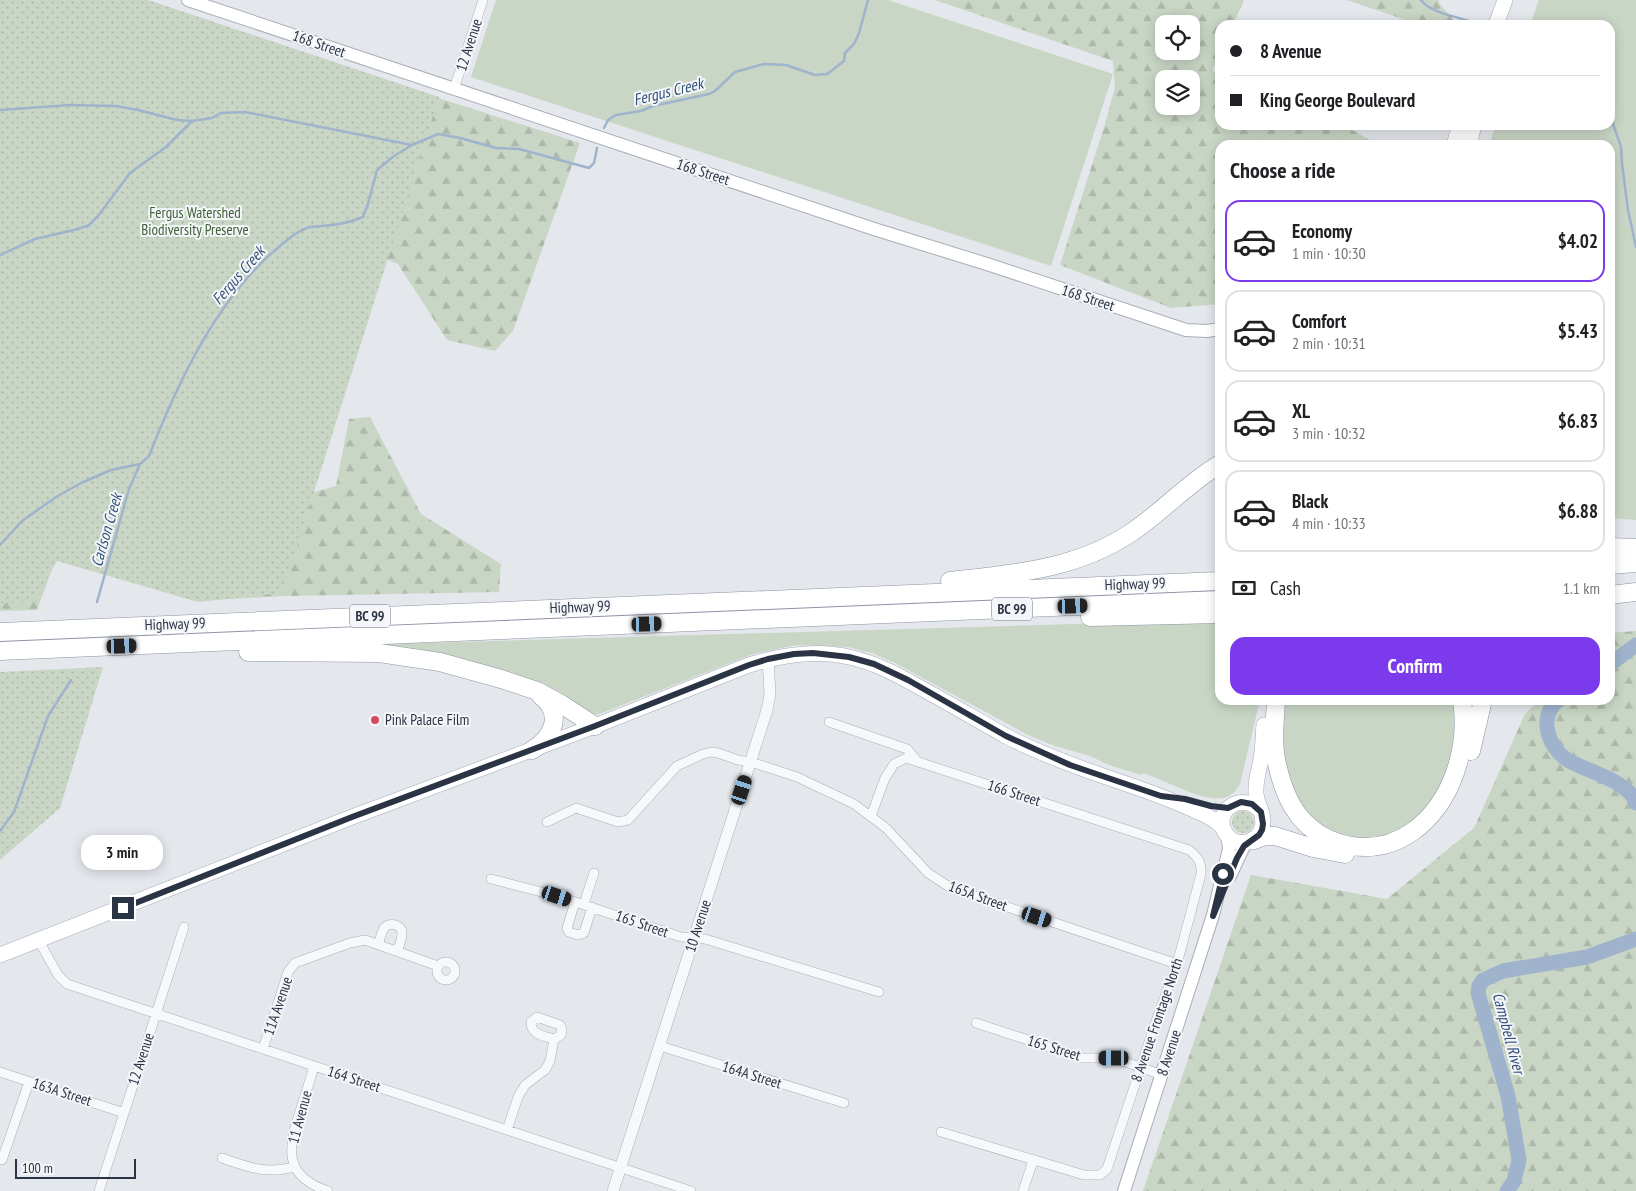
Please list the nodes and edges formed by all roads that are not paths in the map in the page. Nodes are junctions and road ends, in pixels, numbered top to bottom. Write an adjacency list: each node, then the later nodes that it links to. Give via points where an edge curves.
1 (188, 0): 5 (main road, 168 Street)
2 (483, 0): 5 (street, 12 Avenue)
3 (1505, 0): 4 (main road)
4 (1498, 20)
5 (454, 89): 6 (main road, 168 Street, via 1186,330)
6 (1215, 330)
7 (1215, 468): 17 (highway, via 1125,537 1102,550 1058,566 975,578)
8 (1615, 547): 9 (highway)
9 (1636, 548)
10 (1636, 563): 11 (highway)
11 (1615, 564)
12 (1215, 580): 17 (highway, Highway 99 / BC 99)
13 (1636, 583): 14 (highway)
14 (1615, 584)
15 (1636, 592): 16 (highway)
16 (1615, 594)
17 (740, 600): 21 (highway, Highway 99 / BC 99)
18 (1215, 600): 20 (highway, Highway 99 / BC 99)
19 (1215, 614): 20 (highway)
20 (805, 618): 22 (highway, Highway 99 / BC 99)
21 (0, 632)
22 (66, 648): 23 (highway, Highway 99 / BC 99); 25 (highway, via 379,653 440,662)
23 (0, 651)
24 (768, 659): 32 (main road); 35 (street, 10 Avenue, via 768,710); 36 (main road, via 813,653 874,664 1040,752)
25 (523, 686): 32 (highway, via 548,697); 33 (highway, via 545,699 554,716 548,736)
26 (1269, 705): 31 (main road)
27 (1276, 705): 28 (highway, via 1276,764 1291,804 1308,826 1323,836 1340,844 1365,847 1389,843 1412,832 1440,801 1454,776 1462,749)
28 (1462, 705)
29 (1482, 705): 42 (highway, via 1455,793 1438,818 1417,839 1392,851 1365,856 1325,851 1275,836)
30 (829, 722): 34 (street, 166 Street, via 907,748)
31 (1264, 724): 37 (main road); 38 (main road, via 1256,788)
32 (595, 726): 33 (main road)
33 (532, 750): 50 (main road)
34 (917, 761): 39 (street, via 906,758 894,764 885,778); 43 (street, 166 Street, via 1189,850)
35 (751, 762): 39 (street, 165A Street, via 812,783); 40 (street, 165A Street, via 718,753 703,754 677,766 628,820 618,822 576,808); 49 (street, 10 Avenue)
36 (1161, 796): 37 (main road, via 1211,806); 41 (main road, via 1208,816)
37 (1235, 805): 38 (main road, via 1252,804); 41 (main road, via 1223,817)
38 (1261, 812): 42 (main road, via 1262,830)
39 (871, 816): 54 (street, 165A Street, via 928,873 951,888)
40 (547, 822)
41 (1224, 830): 42 (main road, via 1228,837 1238,842); 47 (main road, 8 Avenue, via 1229,849)
42 (1252, 841): 47 (main road, 8 Avenue, via 1244,846 1237,858)
43 (1200, 860): 54 (street, 8 Avenue Frontage North, via 1201,874)
44 (594, 873): 46 (street)
45 (491, 879): 46 (street, 165 Street)
46 (584, 904): 49 (street, 165 Street, via 681,937)
47 (1213, 916): 65 (main road, 8 Avenue)
48 (184, 927): 57 (street, 12 Avenue)
49 (694, 938): 56 (street, 165 Street); 60 (street, 10 Avenue)
50 (39, 941): 53 (main road); 57 (street, 164 Street, via 66,984)
51 (378, 944): 52 (street); 52 (street, via 384,928 396,925 402,934); 61 (street, 11A Avenue, via 366,940 350,943 295,963 288,972)
52 (397, 951): 55 (street)
53 (0, 956)
54 (1177, 964): 63 (street, 8 Avenue Frontage North)
55 (438, 966)
56 (879, 992)
57 (156, 1014): 61 (street, 164 Street); 68 (street, 12 Avenue)
58 (976, 1022): 63 (street, 165 Street, via 1083,1058 1114,1058)
59 (554, 1039): 69 (street, via 550,1061 545,1070 525,1085)
60 (660, 1046): 67 (street, 164A Street); 75 (street, 10 Avenue)
61 (263, 1049): 62 (street, 164 Street)
62 (314, 1066): 69 (street, 164 Street); 74 (street, 11 Avenue, via 292,1135 290,1151)
63 (1140, 1068): 65 (street, 165 Street); 73 (street, 8 Avenue Frontage North, via 1107,1169 1100,1175 1084,1175)
64 (0, 1072): 66 (street, 163A Street)
65 (1162, 1075): 81 (main road, 8 Avenue)
66 (29, 1082): 68 (street, 163A Street); 72 (street)
67 (844, 1103)
68 (124, 1113): 76 (street, 12 Avenue)
69 (507, 1130): 75 (street, 164 Street)
70 (941, 1132): 73 (street)
71 (222, 1158): 74 (street, via 264,1171)
72 (2, 1160)
73 (1032, 1161): 80 (street)
74 (295, 1167): 77 (street, via 305,1180)
75 (620, 1168): 78 (street, 10 Avenue); 79 (street, 164 Street)
76 (99, 1191)
77 (328, 1191)
78 (613, 1191)
79 (691, 1191)
80 (1023, 1191)
81 (1124, 1191)

